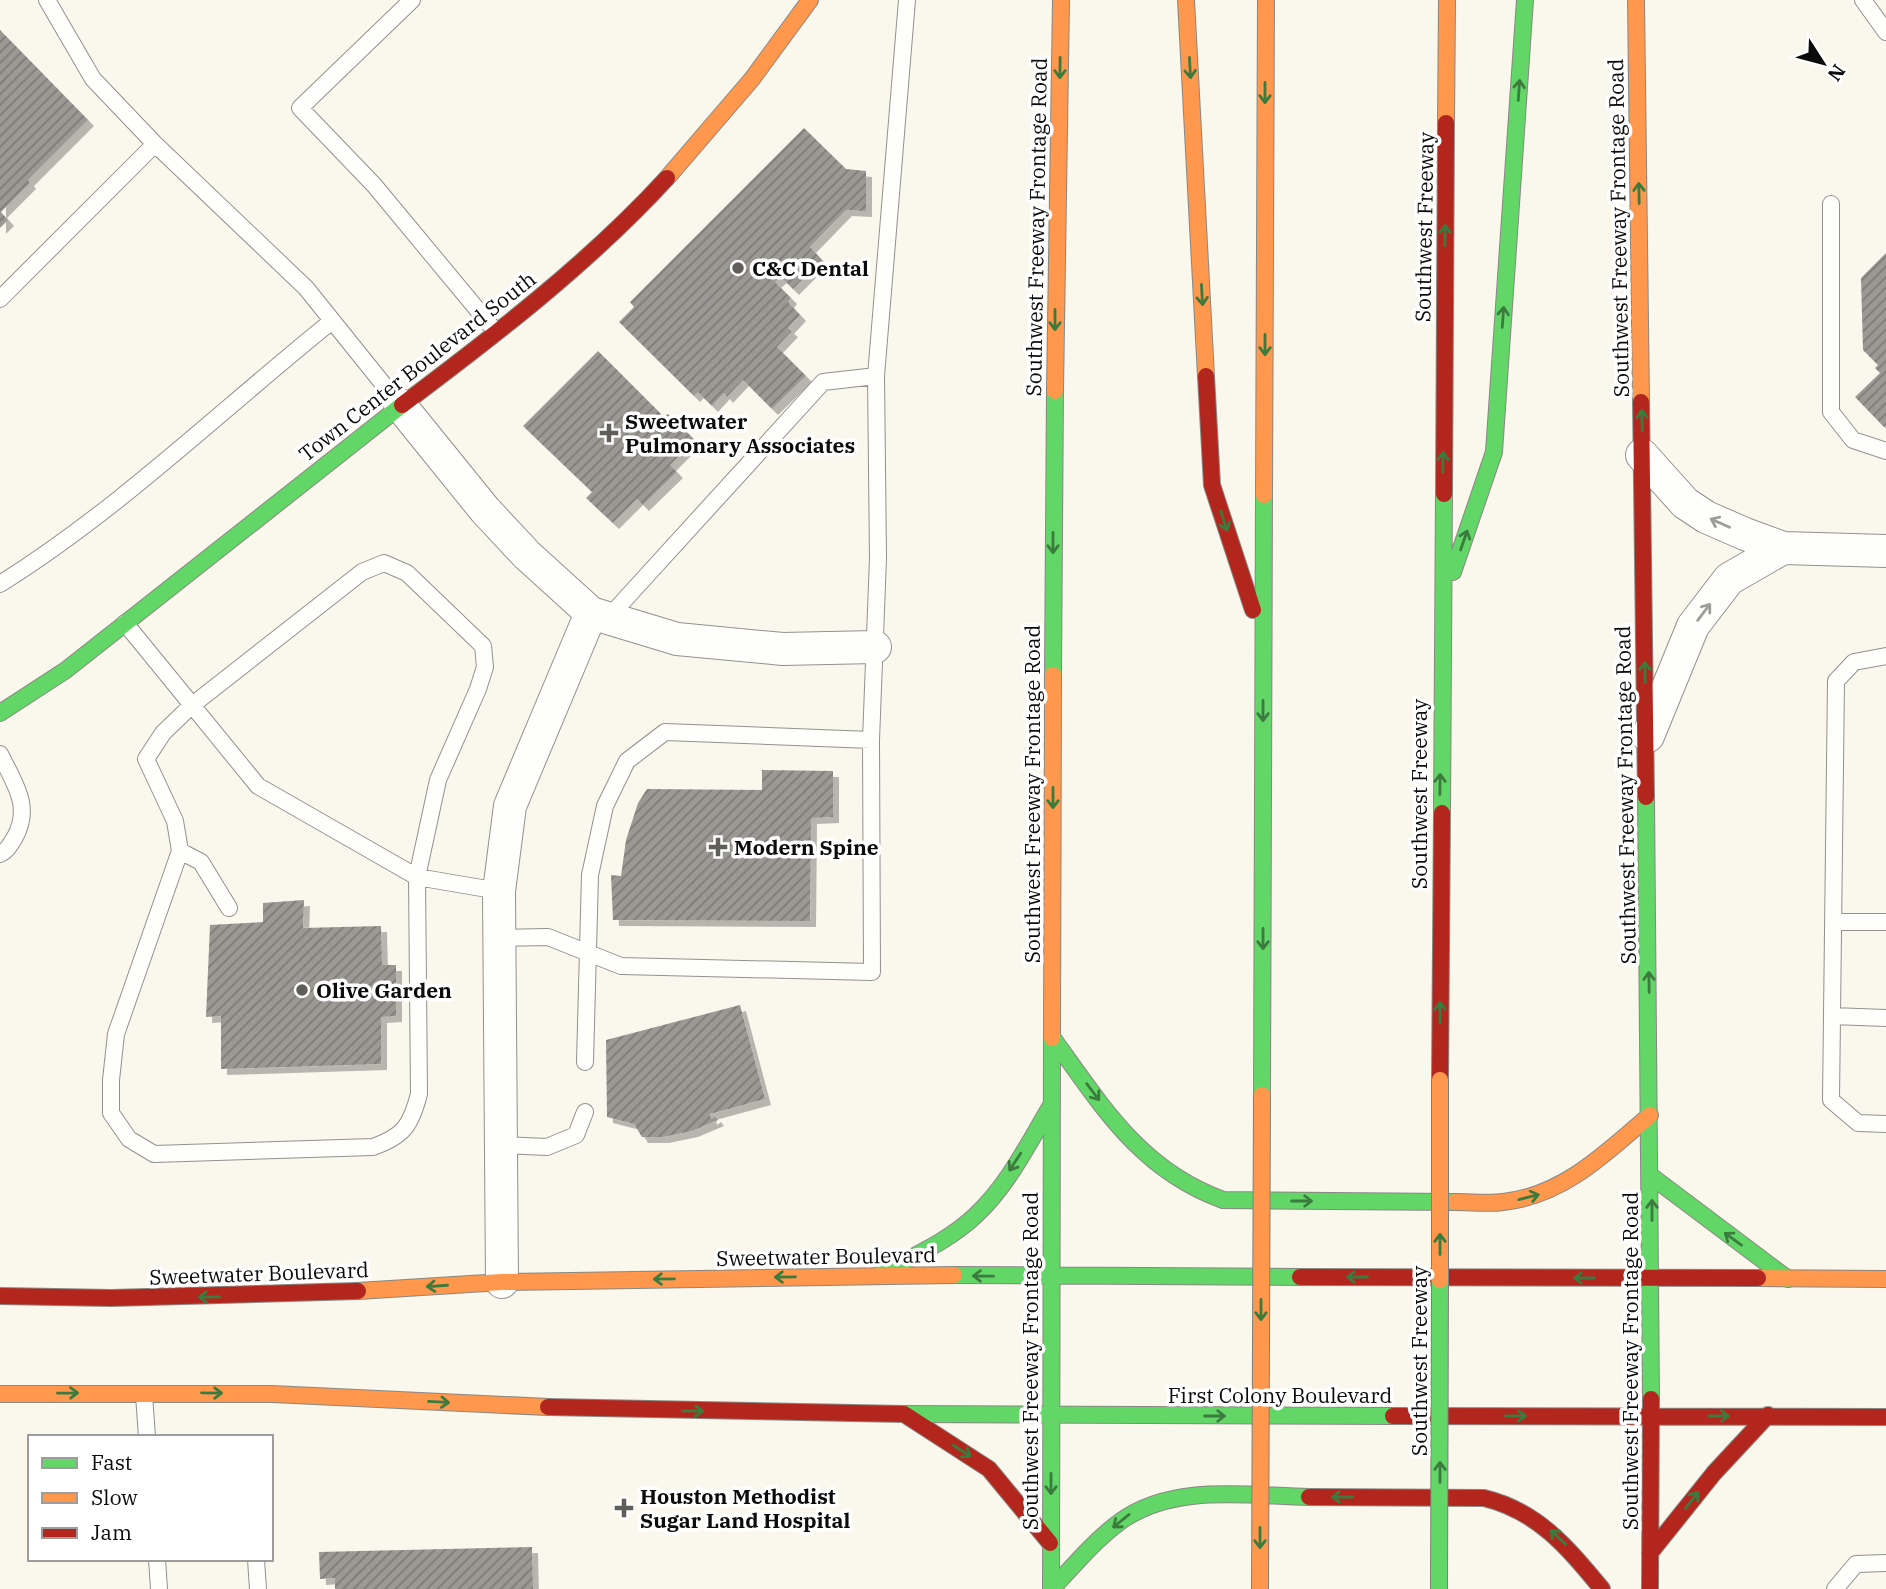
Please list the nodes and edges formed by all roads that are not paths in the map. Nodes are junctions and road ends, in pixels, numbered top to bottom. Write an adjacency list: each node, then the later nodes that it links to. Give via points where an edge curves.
1 (47, 0): 13 (lane, via 93,79)
2 (412, 0): 17 (lane, via 300,108 374,184)
3 (810, 0): 17 (main road, Town Center Boulevard South, via 748,85 623,223)
4 (907, 0): 18 (lane)
5 (1061, 0): 47 (main road, Southwest Freeway Frontage Road, one-way to 47)
6 (1186, 0): 28 (main road, one-way to 28, via 1212,485)
7 (1266, 0): 28 (main road, one-way to 28)
8 (1447, 0): 25 (main road, Southwest Freeway, one-way to 8)
9 (1525, 0): 25 (main road, one-way to 9, via 1494,452)
10 (1636, 0): 21 (main road, Southwest Freeway Frontage Road, one-way to 10)
11 (1863, 0): 12 (lane)
12 (1886, 32)
13 (155, 144): 15 (lane); 16 (lane, via 306,288)
14 (1831, 204): 20 (lane, via 1832,412 1853,440)
15 (0, 299)
16 (332, 321): 19 (lane); 24 (lane, via 244,391 146,480 58,548)
17 (496, 332): 19 (main road, Town Center Boulevard South)
18 (876, 376): 26 (lane, via 823,382); 29 (lane)
19 (400, 405): 26 (street, via 527,555); 27 (main road, Town Center Boulevard South)
20 (1886, 451)
21 (1642, 454): 22 (street, one-way to 21, via 1706,517 1685,503); 34 (main road, Southwest Freeway Frontage Road, one-way to 21)
22 (1783, 548): 23 (street); 34 (street, one-way to 22, via 1693,626 1729,579)
23 (1886, 551)
24 (0, 584)
25 (1442, 604): 79 (main road, Southwest Freeway, one-way to 25, bridge)
26 (600, 615): 29 (street, via 677,639 783,649); 39 (street, via 510,806)
27 (125, 623): 31 (lane); 32 (main road, Town Center Boulevard South)
28 (1264, 643): 78 (main road, one-way to 78, bridge)
29 (875, 647): 33 (lane)
30 (1886, 656): 41 (lane, via 1854,662 1836,681)
31 (191, 706): 36 (lane, via 163,733 146,759 175,821); 38 (lane, via 258,786); 38 (lane, via 362,572 384,563 407,573 483,646 485,667 438,780)
32 (0, 713)
33 (871, 740): 44 (lane, via 665,732 655,739 627,761 605,806 590,875); 44 (lane, via 872,972 621,966)
34 (1646, 741): 51 (main road, Southwest Freeway Frontage Road, one-way to 34)
35 (0, 754): 37 (lane, via 19,795 24,821)
36 (180, 851): 38 (lane, via 116,1034 111,1080 111,1113 129,1139 154,1154 373,1147 394,1139 412,1119 419,1094); 40 (lane, via 201,862)
37 (0, 854)
38 (417, 877): 39 (lane)
39 (499, 891): 43 (street)
40 (229, 908)
41 (1833, 922): 42 (lane); 45 (lane)
42 (1886, 922)
43 (499, 938): 44 (lane, via 548,937); 53 (street)
44 (587, 954): 48 (lane)
45 (1832, 1016): 46 (lane); 52 (lane, via 1831,1100 1858,1123)
46 (1886, 1018)
47 (1052, 1037): 49 (main road, Southwest Freeway Frontage Road); 51 (main road, one-way to 51, via 1143,1155 1181,1184 1223,1200 1522,1199 1580,1175)
48 (585, 1062)
49 (1052, 1104): 55 (main road, one-way to 55, via 976,1216); 56 (main road, Southwest Freeway Frontage Road)
50 (585, 1112): 53 (lane, via 576,1135 547,1147)
51 (1650, 1115): 54 (main road, Southwest Freeway Frontage Road)
52 (1886, 1124)
53 (501, 1145): 60 (street)
54 (1651, 1175): 57 (main road, Southwest Freeway Frontage Road, one-way to 54); 58 (main road, one-way to 54)
55 (878, 1275): 56 (main road, Sweetwater Boulevard, one-way to 55); 60 (main road, Sweetwater Boulevard, one-way to 60)
56 (1051, 1276): 57 (main road, Sweetwater Boulevard, one-way to 56); 66 (main road, Southwest Freeway Frontage Road)
57 (1652, 1278): 58 (main road); 67 (main road, Southwest Freeway Frontage Road)
58 (1788, 1279): 59 (main road)
59 (1886, 1279)
60 (502, 1282): 61 (main road, Sweetwater Boulevard, one-way to 61, via 297,1295)
61 (0, 1296)
62 (144, 1392): 63 (main road, one-way to 62); 64 (main road, one-way to 64, via 549,1408); 69 (lane)
63 (0, 1394)
64 (904, 1414): 66 (main road); 70 (main road, one-way to 70, via 989,1469)
65 (1769, 1415): 67 (main road, First Colony Boulevard, one-way to 65); 68 (main road, First Colony Boulevard); 71 (main road, one-way to 65, via 1714,1473)
66 (1051, 1416): 67 (main road, First Colony Boulevard, one-way to 67); 70 (main road, Southwest Freeway Frontage Road, one-way to 70)
67 (1651, 1416): 71 (main road, Southwest Freeway Frontage Road)
68 (1886, 1418)
69 (147, 1435)
70 (1050, 1543): 77 (main road, Southwest Freeway Frontage Road)
71 (1650, 1553): 81 (main road, Southwest Freeway Frontage Road)
72 (157, 1561): 75 (lane)
73 (256, 1561): 76 (lane)
74 (1886, 1563): 82 (lane, via 1856,1564)
75 (159, 1589)
76 (258, 1589)
77 (1051, 1589): 80 (main road, one-way to 77, via 1552,1531 1504,1501 1179,1496 1137,1508 1119,1521)
78 (1260, 1589)
79 (1439, 1589)
80 (1602, 1589)
81 (1650, 1589)
82 (1835, 1589)

